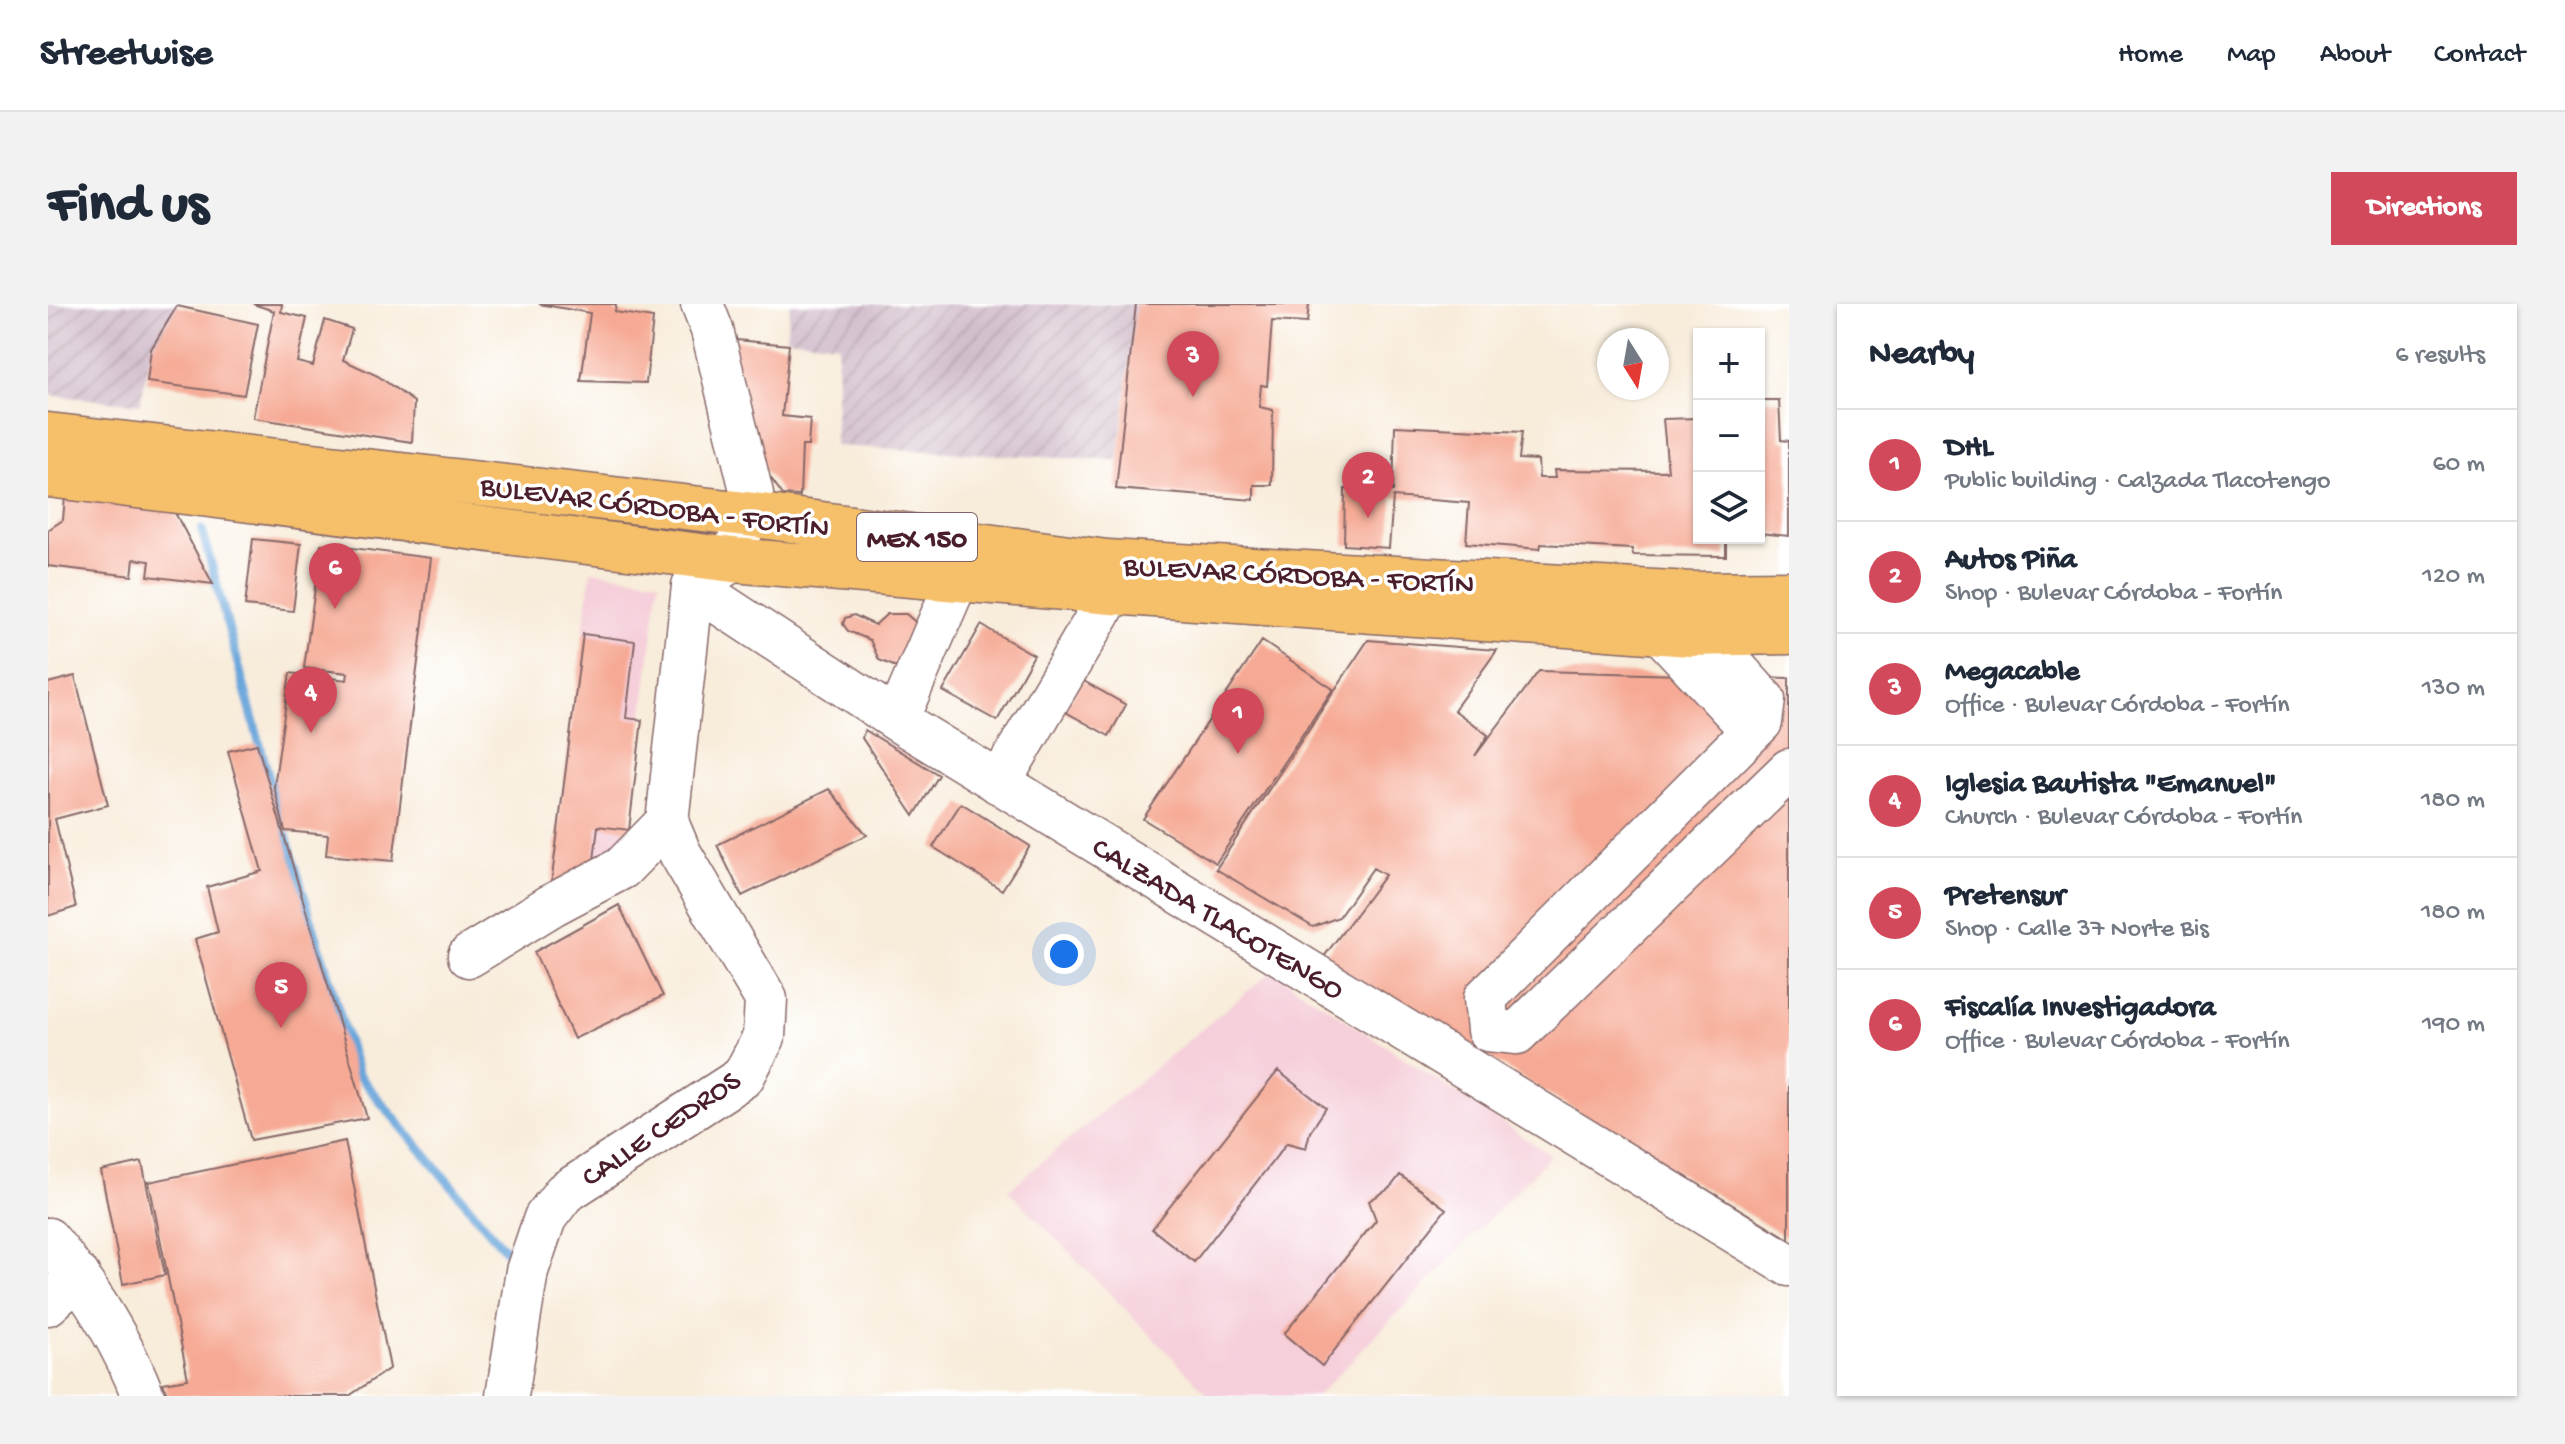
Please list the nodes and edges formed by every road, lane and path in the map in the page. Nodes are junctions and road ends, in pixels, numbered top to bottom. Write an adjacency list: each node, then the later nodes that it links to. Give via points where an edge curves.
1 (702, 304): 4 (street, via 752,494)
2 (48, 435): 4 (main road, BULEVAR CÓRDOBA - FORTÍN / MEX 150)
3 (48, 475): 5 (main road, BULEVAR CÓRDOBA - FORTÍN / MEX 150)
4 (746, 514): 5 (street); 10 (main road, BULEVAR CÓRDOBA - FORTÍN / MEX 150, via 1107,562)
5 (733, 560): 6 (main road, BULEVAR CÓRDOBA - FORTÍN / MEX 150); 7 (street)
6 (957, 580): 8 (main road, BULEVAR CÓRDOBA - FORTÍN / MEX 150); 12 (street)
7 (693, 586): 12 (street, CALZADA TLACOTENGO); 15 (street)
8 (1112, 592): 10 (main road, BULEVAR CÓRDOBA - FORTÍN / MEX 150); 14 (street)
9 (1789, 593): 10 (main road, BULEVAR CÓRDOBA - FORTÍN / MEX 150)
10 (1686, 623): 11 (main road, BULEVAR CÓRDOBA - FORTÍN / MEX 150); 13 (street, via 1740,718 1761,722 1485,998 1488,1030 1517,1033)
11 (1789, 632)
12 (897, 720): 14 (street, CALZADA TLACOTENGO)
13 (1789, 770)
14 (999, 783): 18 (street, CALZADA TLACOTENGO)
15 (667, 822): 16 (street, via 622,868); 22 (street, CALLE CEDROS, via 766,999 764,1037 743,1077 564,1193 545,1218 527,1271)
16 (469, 956)
17 (48, 1239): 19 (street)
18 (1789, 1265)
19 (79, 1276): 20 (street); 21 (street, via 130,1362)
20 (48, 1304)
21 (143, 1396)
22 (507, 1396)

